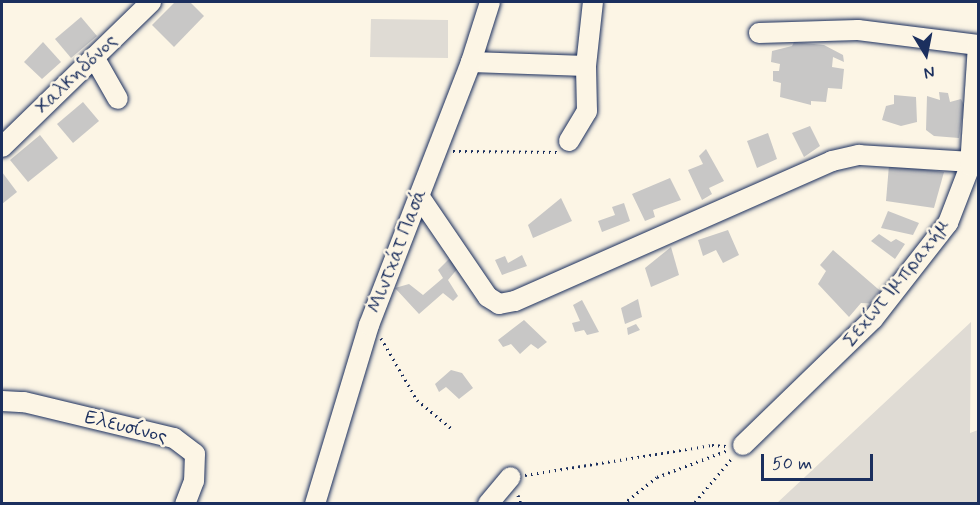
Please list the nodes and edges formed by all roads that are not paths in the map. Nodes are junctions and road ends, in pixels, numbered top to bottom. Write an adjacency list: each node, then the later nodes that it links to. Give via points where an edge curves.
1 (151, 2): 6 (street, Χαλκηδόνος)
2 (490, 2): 7 (street, Μιντχάτ Πασά)
3 (592, 2): 8 (street)
4 (759, 33): 5 (street, via 858,30)
5 (978, 45): 12 (street, Σεχίντ Ιμπραχήμ)
6 (94, 57): 9 (street); 11 (street, Χαλκηδόνος)
7 (471, 62): 8 (street); 13 (street, Μιντχάτ Πασά)
8 (586, 66): 10 (street, via 587,111)
9 (118, 99)
10 (569, 141)
11 (2, 147)
12 (970, 162): 13 (street, via 859,155 832,161 515,302 500,304 488,297); 15 (street, Σεχίντ Ιμπραχήμ, via 948,223 873,319)
13 (419, 196): 18 (street, Μιντχάτ Πασά, via 369,325)
14 (2, 401): 17 (street, Ελευσίνος, via 24,402 174,438 195,454 194,481)
15 (743, 445)
16 (511, 477): 19 (street)
17 (184, 504)
18 (315, 504)
19 (488, 504)

